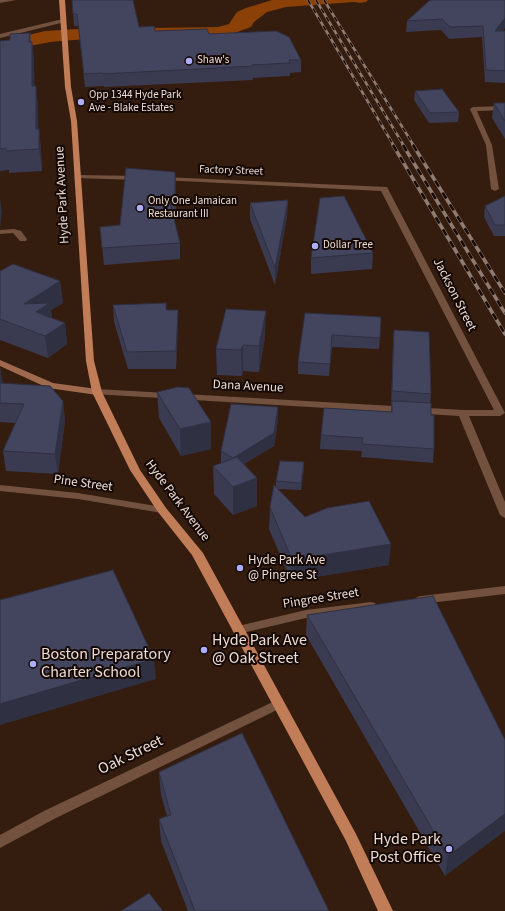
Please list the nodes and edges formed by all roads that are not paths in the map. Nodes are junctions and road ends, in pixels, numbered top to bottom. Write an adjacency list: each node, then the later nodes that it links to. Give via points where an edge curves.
1 (13, 0): 3 (street)
2 (62, 0): 4 (main road, Hyde Park Avenue)
3 (0, 1)
4 (63, 24): 5 (street); 7 (main road, Hyde Park Avenue, via 68,87 74,121)
5 (0, 36)
6 (505, 108): 11 (street, via 473,109 489,144)
7 (77, 177): 8 (street); 15 (main road, Hyde Park Avenue, via 90,361)
8 (143, 178)
9 (159, 179): 10 (street, Factory Street)
10 (384, 189): 17 (street, Jackson Street)
11 (495, 190)
12 (0, 232): 13 (street, via 14,231)
13 (23, 239)
14 (0, 363): 15 (street, Dana Avenue, via 51,386)
15 (97, 392): 16 (street, Dana Avenue); 19 (main road, Hyde Park Avenue, via 135,470)
16 (463, 412): 17 (street, Dana Avenue); 20 (street)
17 (500, 413)
18 (0, 488): 19 (street, Pine Street, via 78,496)
19 (162, 510): 24 (main road, Hyde Park Avenue, via 197,553)
20 (505, 515)
21 (505, 590): 22 (street)
22 (406, 602)
23 (383, 605): 24 (street, Pingree Street, via 306,614)
24 (238, 630): 25 (main road, Hyde Park Avenue)
25 (278, 704): 26 (street, Oak Street); 27 (main road, Hyde Park Avenue, via 351,838)
26 (0, 842)
27 (386, 911)

